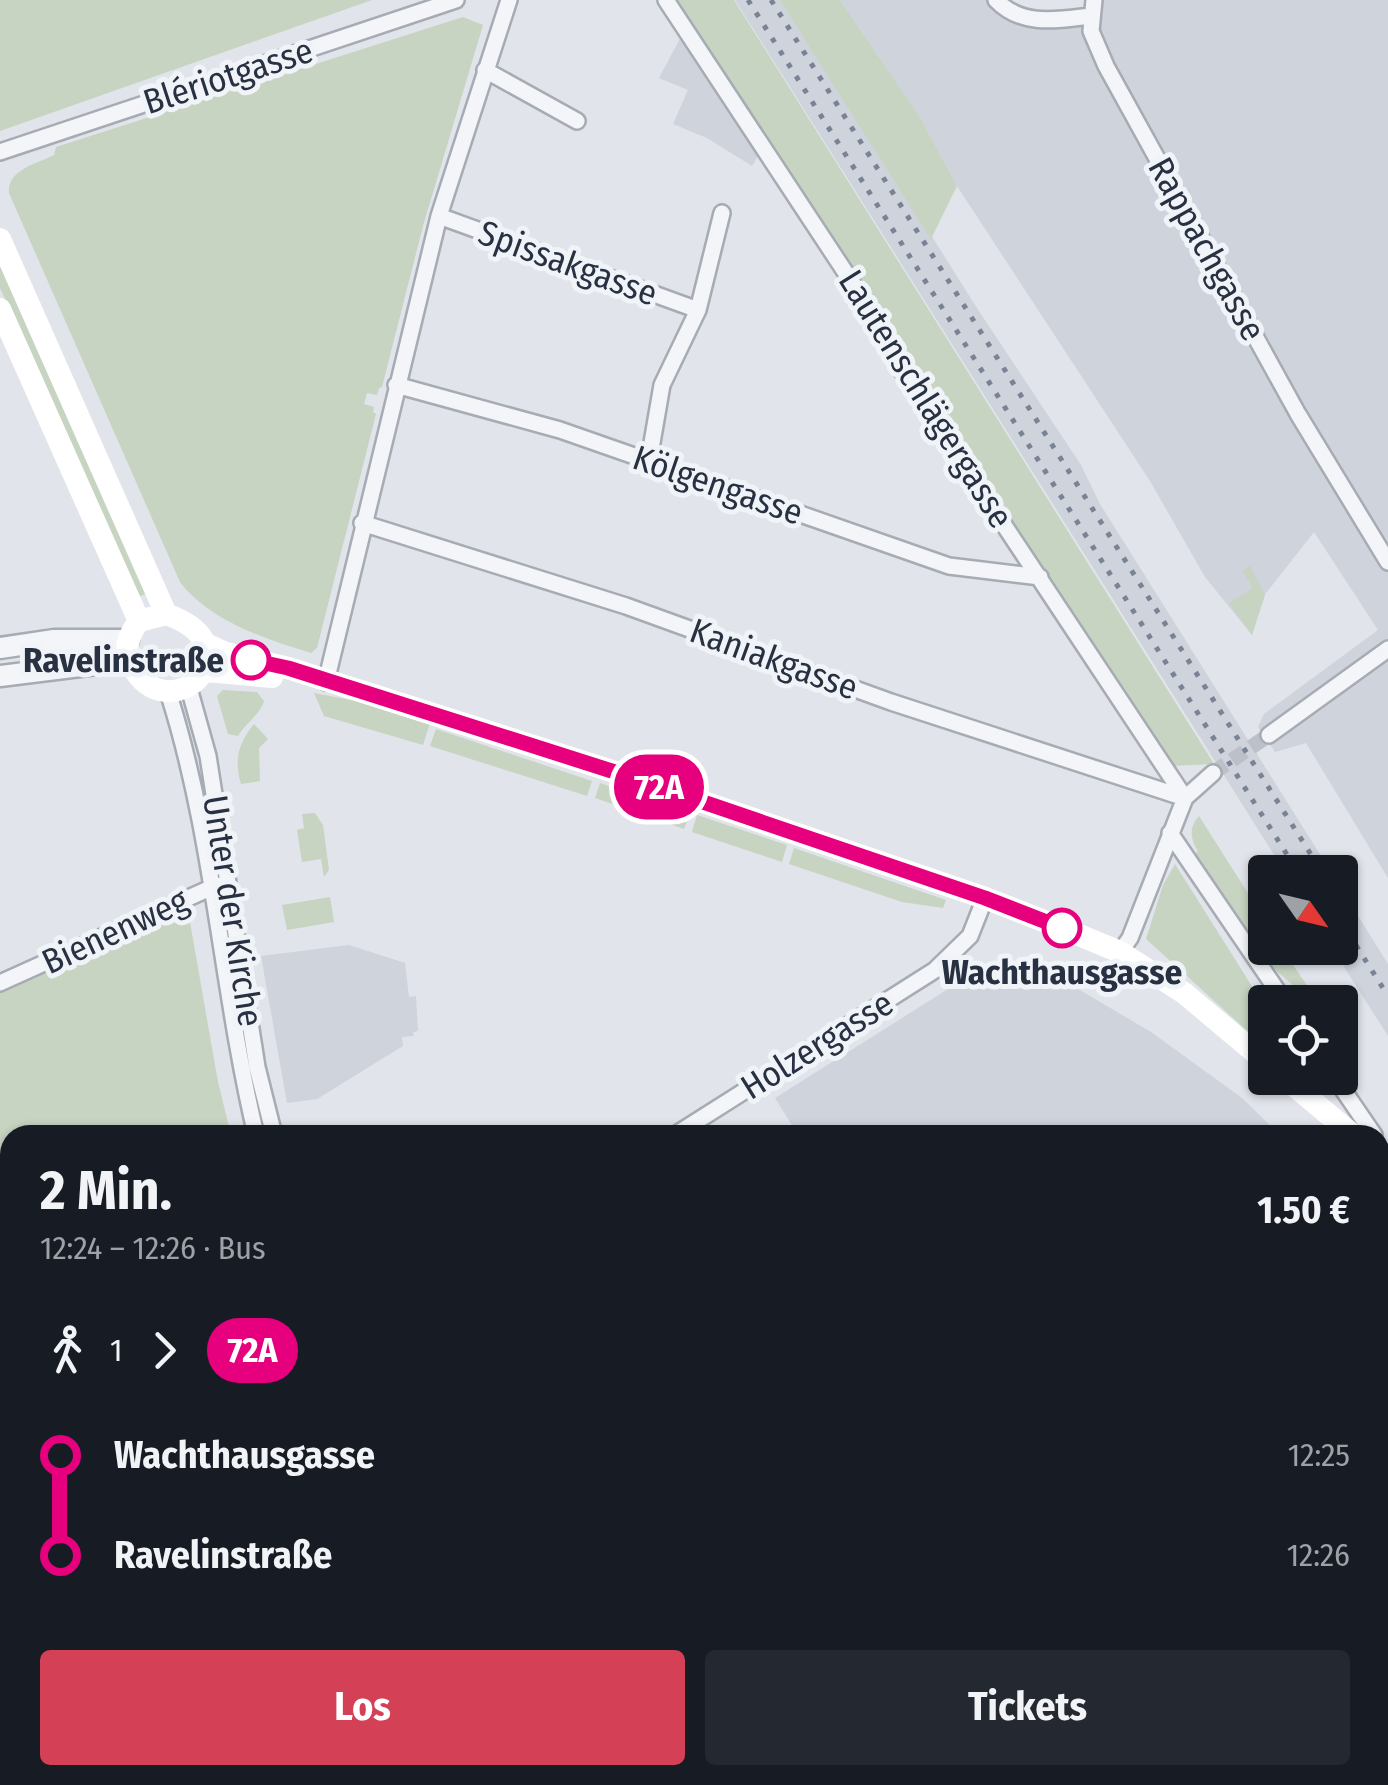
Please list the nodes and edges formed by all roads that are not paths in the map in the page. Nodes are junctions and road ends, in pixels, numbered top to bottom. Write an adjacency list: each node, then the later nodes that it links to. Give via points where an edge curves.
1 (456, 0): 8 (street, Blériotgasse)
2 (509, 0): 6 (street)
3 (666, 0): 18 (street, Lautenschlägergasse)
4 (996, 0): 5 (street, Rappachgasse, via 1024,18 1063,20)
5 (1092, 8): 17 (street, Rappachgasse, via 1092,31 1106,66)
6 (485, 70): 7 (street); 10 (street)
7 (577, 122)
8 (0, 152)
9 (722, 212): 13 (street)
10 (439, 216): 13 (street, Spissakgasse); 14 (street)
11 (0, 239): 19 (main road)
12 (0, 309): 20 (main road)
13 (698, 310): 15 (street, via 662,384)
14 (396, 385): 15 (street, Kölgengasse); 16 (street)
15 (649, 460): 18 (street, Kölgengasse, via 949,566)
16 (362, 523): 25 (street); 29 (street, Kaniakgasse)
17 (1388, 562)
18 (1040, 577): 29 (street, Lautenschlägergasse)
19 (166, 614): 20 (main road); 21 (main road, via 183,620)
20 (132, 640): 22 (street); 24 (street); 26 (main road, via 148,684)
21 (206, 644): 25 (main road); 26 (main road, Unter der Kirche, via 209,658)
22 (0, 648)
23 (1388, 649): 27 (street)
24 (0, 676)
25 (324, 681): 26 (main road); 33 (main road)
26 (188, 684): 31 (street, Unter der Kirche); 32 (street, Unter der Kirche, via 189,759)
27 (1269, 734)
28 (1213, 773): 29 (street)
29 (1185, 798): 30 (street)
30 (1170, 833): 34 (street); 36 (street)
31 (230, 881): 32 (street, Bienenweg); 41 (street, Unter der Kirche)
32 (209, 887): 35 (street, Bienenweg); 40 (street, Unter der Kirche)
33 (985, 898): 34 (main road); 42 (street, Holzergasse, via 970,936 935,970)
34 (1120, 952): 37 (main road, via 1184,993)
35 (0, 983)
36 (1273, 985)
37 (1248, 1047)
38 (1305, 1095): 43 (main road)
39 (1347, 1095): 44 (street)
40 (254, 1125)
41 (272, 1125)
42 (691, 1125)
43 (1341, 1125)
44 (1367, 1125)

